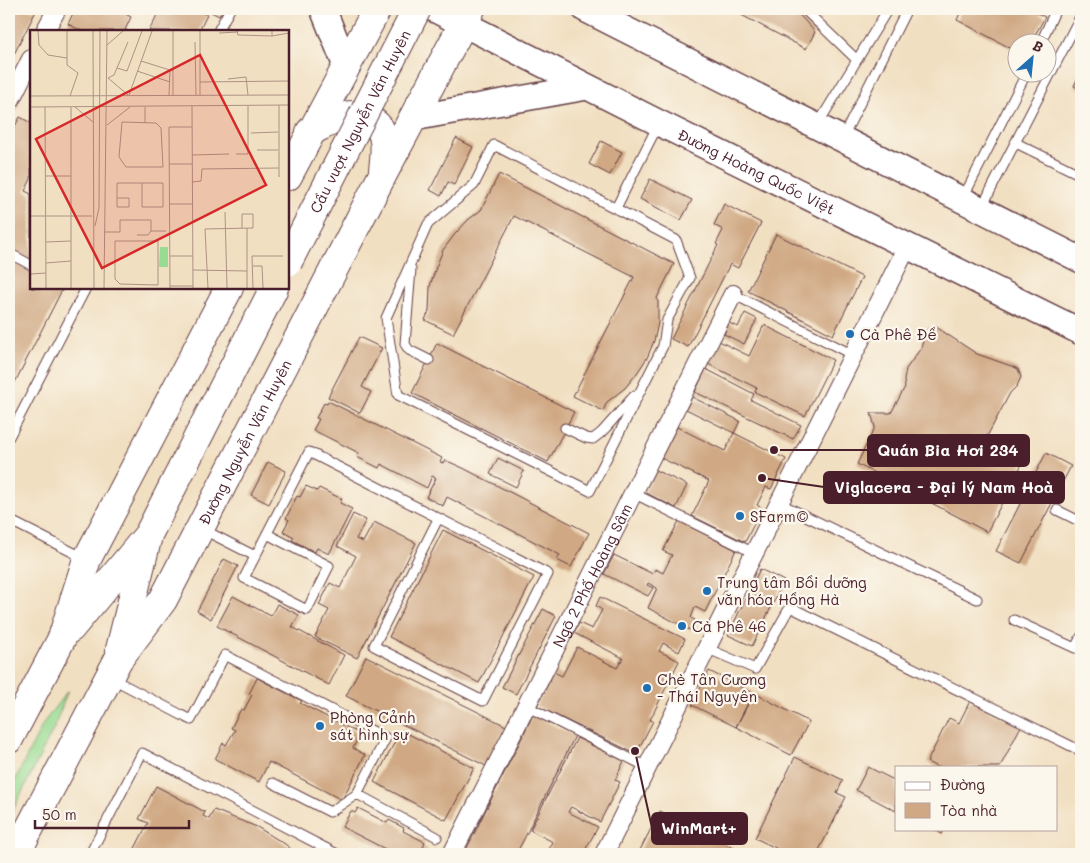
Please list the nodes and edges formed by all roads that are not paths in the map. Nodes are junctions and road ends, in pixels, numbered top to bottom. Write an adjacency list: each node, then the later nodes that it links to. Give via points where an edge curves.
1 (56, 9): 14 (street)
2 (230, 9): 15 (lane)
3 (323, 9): 19 (main road)
4 (377, 9): 19 (main road)
5 (417, 9): 36 (main road, Cầu vượt Nguyễn Văn Huyên, bridge)
6 (434, 9): 13 (main road, Đường Hoàng Quốc Việt)
7 (804, 9): 18 (lane)
8 (888, 9): 18 (lane)
9 (1056, 9): 16 (lane)
10 (904, 10): 27 (lane)
11 (600, 14): 25 (main road)
12 (1081, 15): 28 (lane)
13 (467, 16): 21 (main road, Đường Hoàng Quốc Việt); 23 (main road, Đường Nguyễn Văn Huyên)
14 (46, 30)
15 (219, 30)
16 (1046, 32)
17 (30, 60): 22 (street)
18 (857, 60): 25 (lane)
19 (346, 66): 26 (main road)
20 (1023, 82): 32 (lane)
21 (587, 87): 23 (main road); 24 (main road, Đường Hoàng Quốc Việt)
22 (11, 95)
23 (413, 118): 30 (main road, Đường Nguyễn Văn Huyên)
24 (659, 123): 33 (lane); 34 (main road, Đường Hoàng Quốc Việt)
25 (817, 126): 27 (main road)
26 (310, 132): 29 (main road); 30 (main road, via 346,116 359,114 374,121 382,131 386,149)
27 (842, 140): 32 (main road)
28 (1016, 143): 31 (lane); 32 (lane)
29 (289, 174)
30 (383, 174): 56 (main road, Đường Nguyễn Văn Huyên)
31 (1081, 175)
32 (971, 205): 37 (main road)
33 (616, 208): 38 (lane, via 494,145 474,185 428,224); 47 (lane, via 676,240 690,278 667,320 662,346)
34 (908, 245): 44 (main road, Đường Hoàng Quốc Việt); 45 (street)
35 (9, 253): 39 (lane)
36 (289, 260)
37 (1081, 260)
38 (411, 262): 46 (lane, via 405,344 409,350); 47 (lane, via 386,318 398,395 590,491)
39 (30, 264)
40 (82, 289): 49 (lane)
41 (228, 289): 61 (main road)
42 (273, 289): 58 (main road)
43 (733, 294): 45 (lane); 50 (street, Ngõ 2 Phố Hoàng Sâm)
44 (1081, 332)
45 (853, 355): 51 (street)
46 (429, 360)
47 (642, 388): 48 (lane, via 593,439)
48 (566, 428)
49 (9, 437)
50 (633, 493): 59 (lane); 68 (street, Ngõ 2 Phố Hoàng Sâm)
51 (779, 503): 59 (street); 62 (lane)
52 (1057, 510): 55 (lane)
53 (438, 519): 53 (lane, via 548,574 483,701 374,646); 57 (lane, via 309,452)
54 (9, 520): 61 (lane)
55 (1081, 522)
56 (201, 529): 60 (lane); 67 (main road, Đường Nguyễn Văn Huyên, via 163,600)
57 (267, 534): 60 (lane); 60 (lane, via 329,566 307,610 244,578)
58 (148, 535): 65 (main road); 67 (main road)
59 (754, 553): 66 (street)
60 (255, 556)
61 (87, 559): 65 (main road)
62 (977, 599)
63 (1014, 620): 64 (lane, via 1076,648)
64 (1081, 637)
65 (62, 638): 69 (main road)
66 (706, 648): 70 (lane, via 755,669 790,607); 71 (street)
67 (113, 669): 73 (lane, via 191,720 225,655 386,738); 75 (main road, Đường Nguyễn Văn Huyên)
68 (526, 706): 71 (lane); 78 (street, Ngõ 2 Phố Hoàng Sâm)
69 (9, 739)
70 (1081, 751)
71 (647, 767): 79 (street)
72 (273, 784): 73 (lane, via 330,812)
73 (357, 794): 74 (lane)
74 (437, 836)
75 (25, 851)
76 (90, 854): 77 (lane, via 142,753)
77 (337, 854)
78 (452, 854)
79 (604, 854)

